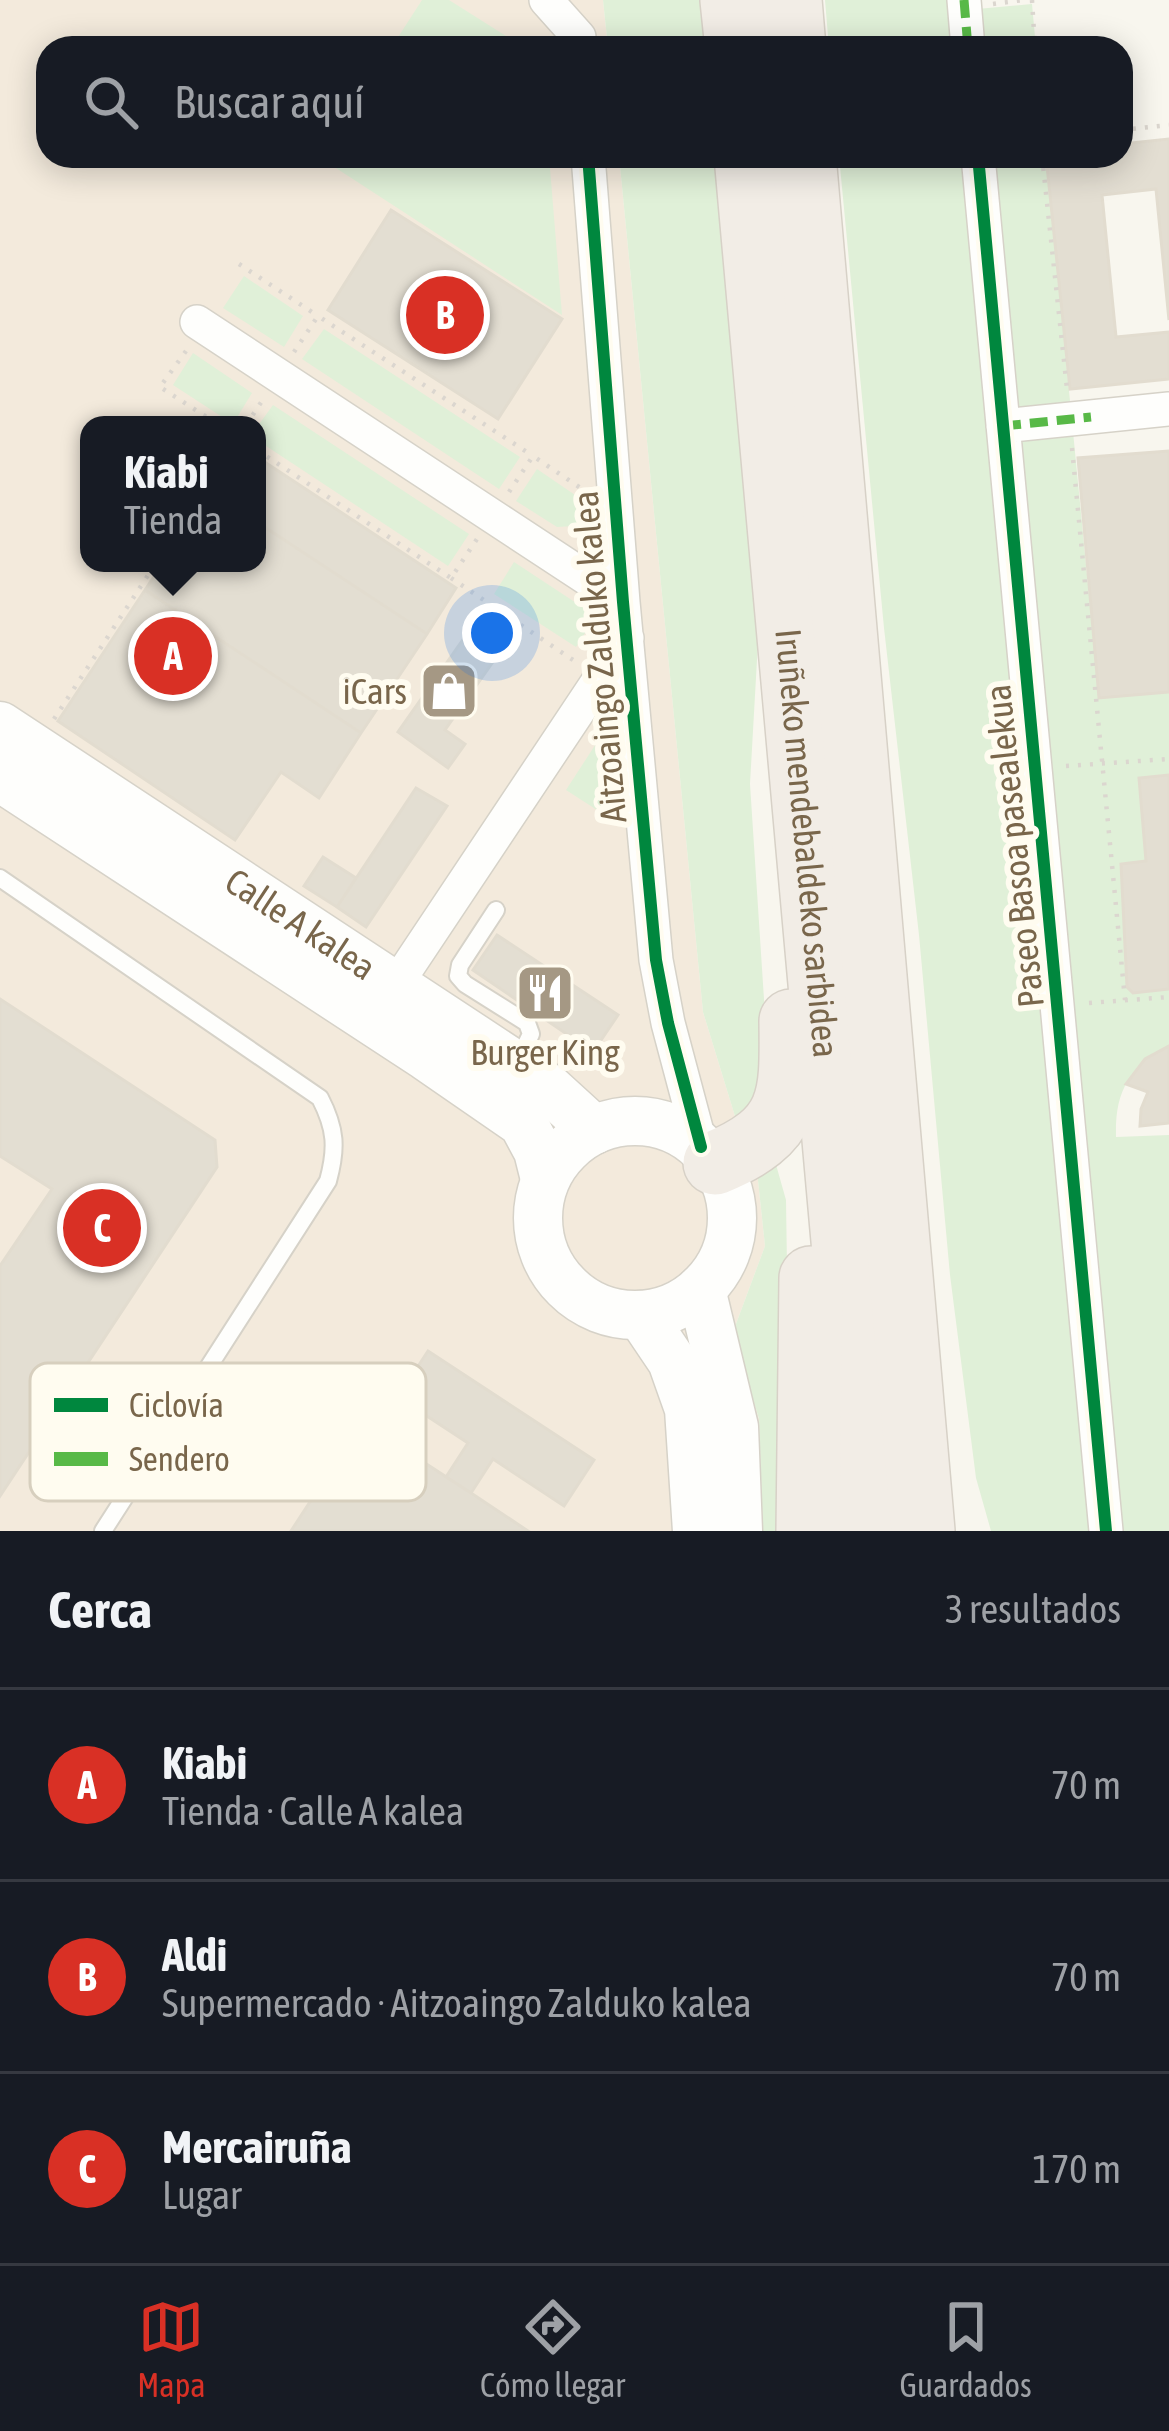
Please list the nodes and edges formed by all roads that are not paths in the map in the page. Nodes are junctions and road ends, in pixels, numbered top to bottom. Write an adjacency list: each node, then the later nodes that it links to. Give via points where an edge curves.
1 (546, 0): 6 (street)
2 (575, 0): 7 (street)
3 (732, 0): 8 (highway)
4 (790, 0): 9 (highway)
5 (964, 0): 10 (street)
6 (575, 36)
7 (579, 36)
8 (736, 36)
9 (793, 36)
10 (967, 36)
11 (589, 168): 20 (street, Aitzoaingo Zalduko kalea)
12 (747, 168): 19 (highway, Iruñeko mendebaldeko sarbidea)
13 (805, 168): 15 (highway, Iruñeko mendebaldeko sarbidea)
14 (979, 168): 18 (street, Paseo Basoa pasealekua)
15 (820, 335): 41 (highway, Iruñeko mendebaldeko sarbidea); 42 (highway, via 880,769 941,1394)
16 (191, 337): 20 (street, Aitzoaingo Zalduko kalea)
17 (1169, 409): 18 (street)
18 (1003, 425): 43 (street, Paseo Basoa pasealekua)
19 (785, 594): 27 (highway, Iruñeko mendebaldeko sarbidea); 30 (highway, via 776,769 791,1088 768,1134 746,1150)
20 (623, 602): 21 (street, Aitzoaingo Zalduko kalea)
21 (627, 638): 26 (street, Aitzoaingo Zalduko kalea); 30 (street, Aitzoaingo Zalduko kalea, via 656,960)
22 (24, 728): 26 (street, Calle A kalea)
23 (0, 777): 31 (street, Calle A kalea, via 523,1123)
24 (0, 878): 34 (lane, via 320,1099 334,1125 328,1181)
25 (496, 910): 28 (lane, via 458,976 527,1023 532,1034)
26 (395, 986): 28 (street, Calle A kalea)
27 (827, 1061): 39 (highway, via 812,1178); 40 (highway, Iruñeko mendebaldeko sarbidea)
28 (515, 1065): 29 (street, Calle A kalea)
29 (594, 1130): 30 (street, via 650,1122); 31 (street)
30 (708, 1155): 32 (street, via 731,1207 730,1237)
31 (545, 1180): 33 (street, via 541,1244 556,1274 579,1298)
32 (701, 1289): 33 (street); 38 (street, via 734,1427)
33 (641, 1315): 37 (street, via 672,1361 689,1409)
34 (211, 1363)
35 (122, 1501): 36 (lane)
36 (103, 1531)
37 (697, 1531)
38 (738, 1531)
39 (808, 1531)
40 (869, 1531)
41 (923, 1531)
42 (968, 1531)
43 (1106, 1531)

